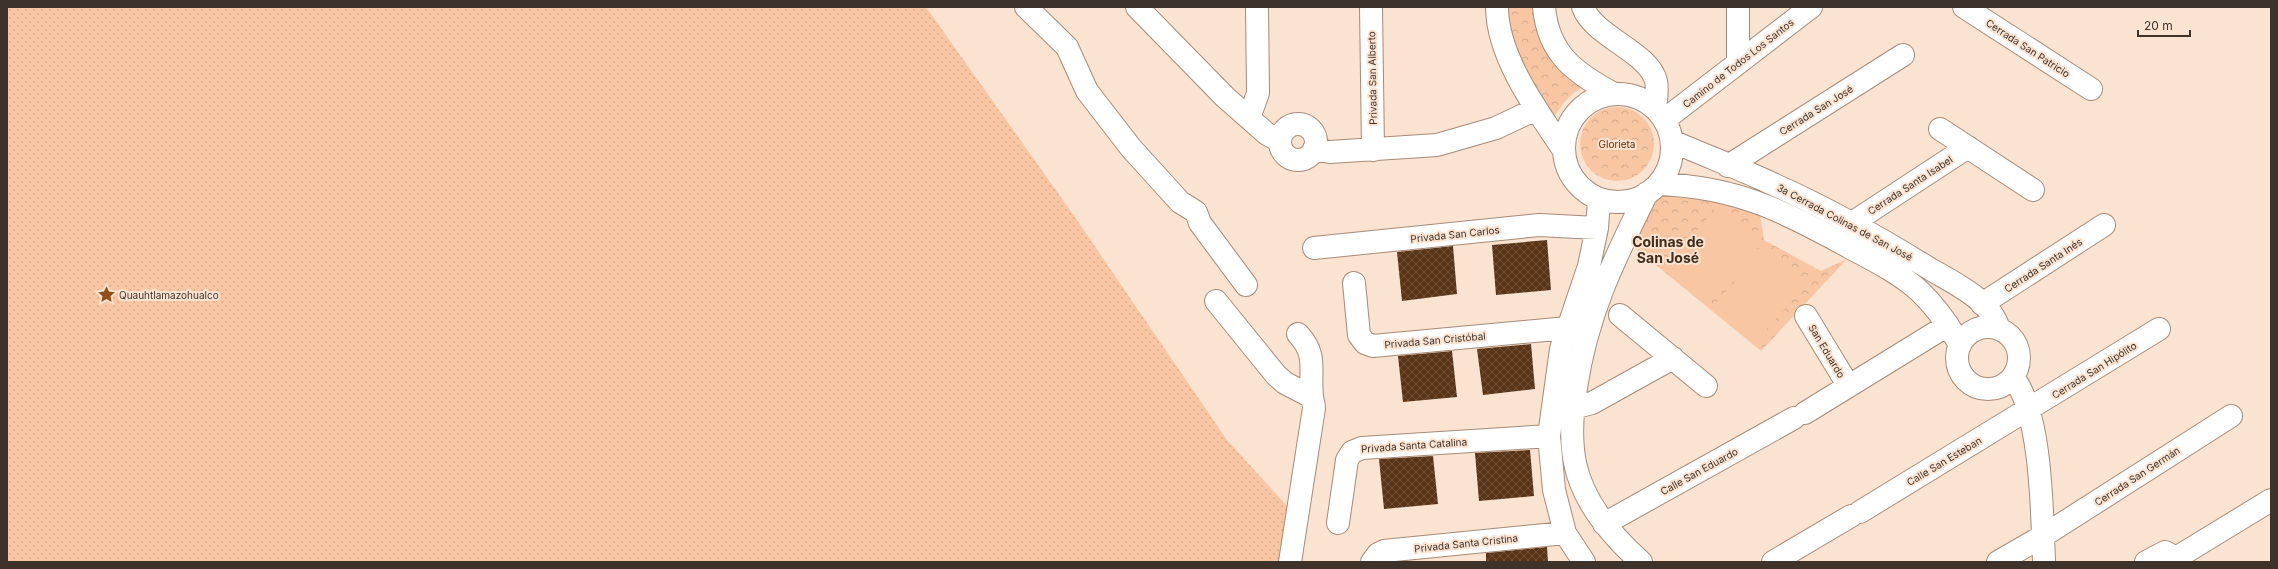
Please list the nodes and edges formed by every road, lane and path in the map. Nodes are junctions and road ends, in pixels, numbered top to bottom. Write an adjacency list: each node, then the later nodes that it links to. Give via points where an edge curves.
1 (1026, 7): 32 (street, via 1068,47 1087,90 1146,165 1180,202 1196,212 1200,223)
2 (1138, 7): 17 (street, via 1225,97)
3 (1257, 7): 17 (street, via 1258,93)
4 (1371, 7): 22 (street, Privada San Alberto)
5 (1497, 7): 15 (street, via 1498,24 1511,62)
6 (1544, 7): 14 (street, via 1548,30 1566,62 1578,73)
7 (1583, 7): 16 (street, via 1590,20 1649,68 1656,80)
8 (1738, 7): 12 (street)
9 (1811, 7): 12 (street, Camino de Todos Los Santos)
10 (1964, 7): 13 (street, Cerrada San Patricio)
11 (1903, 55): 23 (street, Cerrada San José)
12 (1738, 62): 16 (street, Camino de Todos Los Santos)
13 (2091, 89)
14 (1614, 94): 16 (street, via 1629,95 1643,100); 21 (street, via 1597,97 1583,106 1572,118)
15 (1536, 109): 21 (street); 22 (street, via 1470,137 1437,145)
16 (1660, 114): 19 (street)
17 (1249, 118): 22 (street, via 1267,134 1280,141 1286,155 1296,160 1307,157 1314,149 1330,152)
18 (1940, 129): 20 (street)
19 (1672, 141): 23 (street, 3a Cerrada Colinas de San José); 24 (street, via 1668,169)
20 (1968, 147): 25 (street); 27 (street, Cerrada Santa Isabel)
21 (1563, 149): 26 (street, via 1566,165 1574,179 1585,191)
22 (1373, 150)
23 (1728, 166): 27 (street, 3a Cerrada Colinas de San José, via 1777,185)
24 (1653, 189): 26 (street, via 1624,202); 33 (street); 38 (street, 3a Cerrada Colinas de San José, via 1683,185 1722,190 1754,200 1802,222 1903,279 1931,304)
25 (2033, 190)
26 (1599, 199): 29 (street)
27 (1852, 223): 35 (street, 3a Cerrada Colinas de San José, via 1960,287)
28 (2104, 225): 35 (street, Cerrada Santa Inés)
29 (1597, 228): 30 (street, Privada San Carlos, via 1539,225); 33 (street, via 1590,266)
30 (1314, 248)
31 (1354, 283): 39 (street, Privada San Cristóbal, via 1359,336 1365,343 1373,346)
32 (1246, 285)
33 (1591, 290): 39 (street); 49 (street)
34 (1216, 301): 48 (street, via 1276,375 1285,383)
35 (1982, 304): 40 (street, 3a Cerrada Colinas de San José, via 1997,322)
36 (1620, 315): 44 (street)
37 (1806, 316): 46 (street, San Eduardo)
38 (1948, 325): 43 (street, 3a Cerrada Colinas de San José); 46 (street, Calle San Eduardo)
39 (1567, 328): 52 (street, via 1561,349)
40 (1999, 329): 43 (street, via 1977,329); 45 (street, via 2017,346 2019,362)
41 (2159, 329): 50 (street, Cerrada San Hipólito)
42 (1298, 334): 48 (street, via 1305,342 1312,360)
43 (1960, 345): 45 (street, via 1958,354 1962,374 1977,387 1996,388)
44 (1672, 358): 47 (street); 49 (street, via 1592,403)
45 (2013, 377): 50 (street, via 2025,396)
46 (1848, 385): 57 (street, Calle San Eduardo)
47 (1706, 386)
48 (1312, 397): 60 (street, via 1314,408)
49 (1573, 408): 54 (street, via 1575,464)
50 (2029, 410): 58 (street, via 2037,461); 64 (street, Calle San Esteban)
51 (2231, 416): 58 (street, Cerrada San Germán)
52 (1549, 436): 55 (street, Privada Santa Catalina, via 1355,450 1347,460); 56 (street, via 1554,490)
53 (2271, 500): 59 (street)
54 (1590, 501): 56 (street, Privada Santa Cristina); 57 (street)
55 (1338, 523)
56 (1562, 523): 61 (street, Privada Santa Cristina, via 1384,551); 62 (street)
57 (1604, 524): 63 (street)
58 (2043, 536): 65 (street, Cerrada San Germán); 66 (street)
59 (2178, 560): 67 (street, via 2165,552)
60 (1290, 562)
61 (1372, 562)
62 (1584, 562)
63 (1641, 562)
64 (1773, 562)
65 (1998, 562)
66 (2044, 562)
67 (2146, 562)

